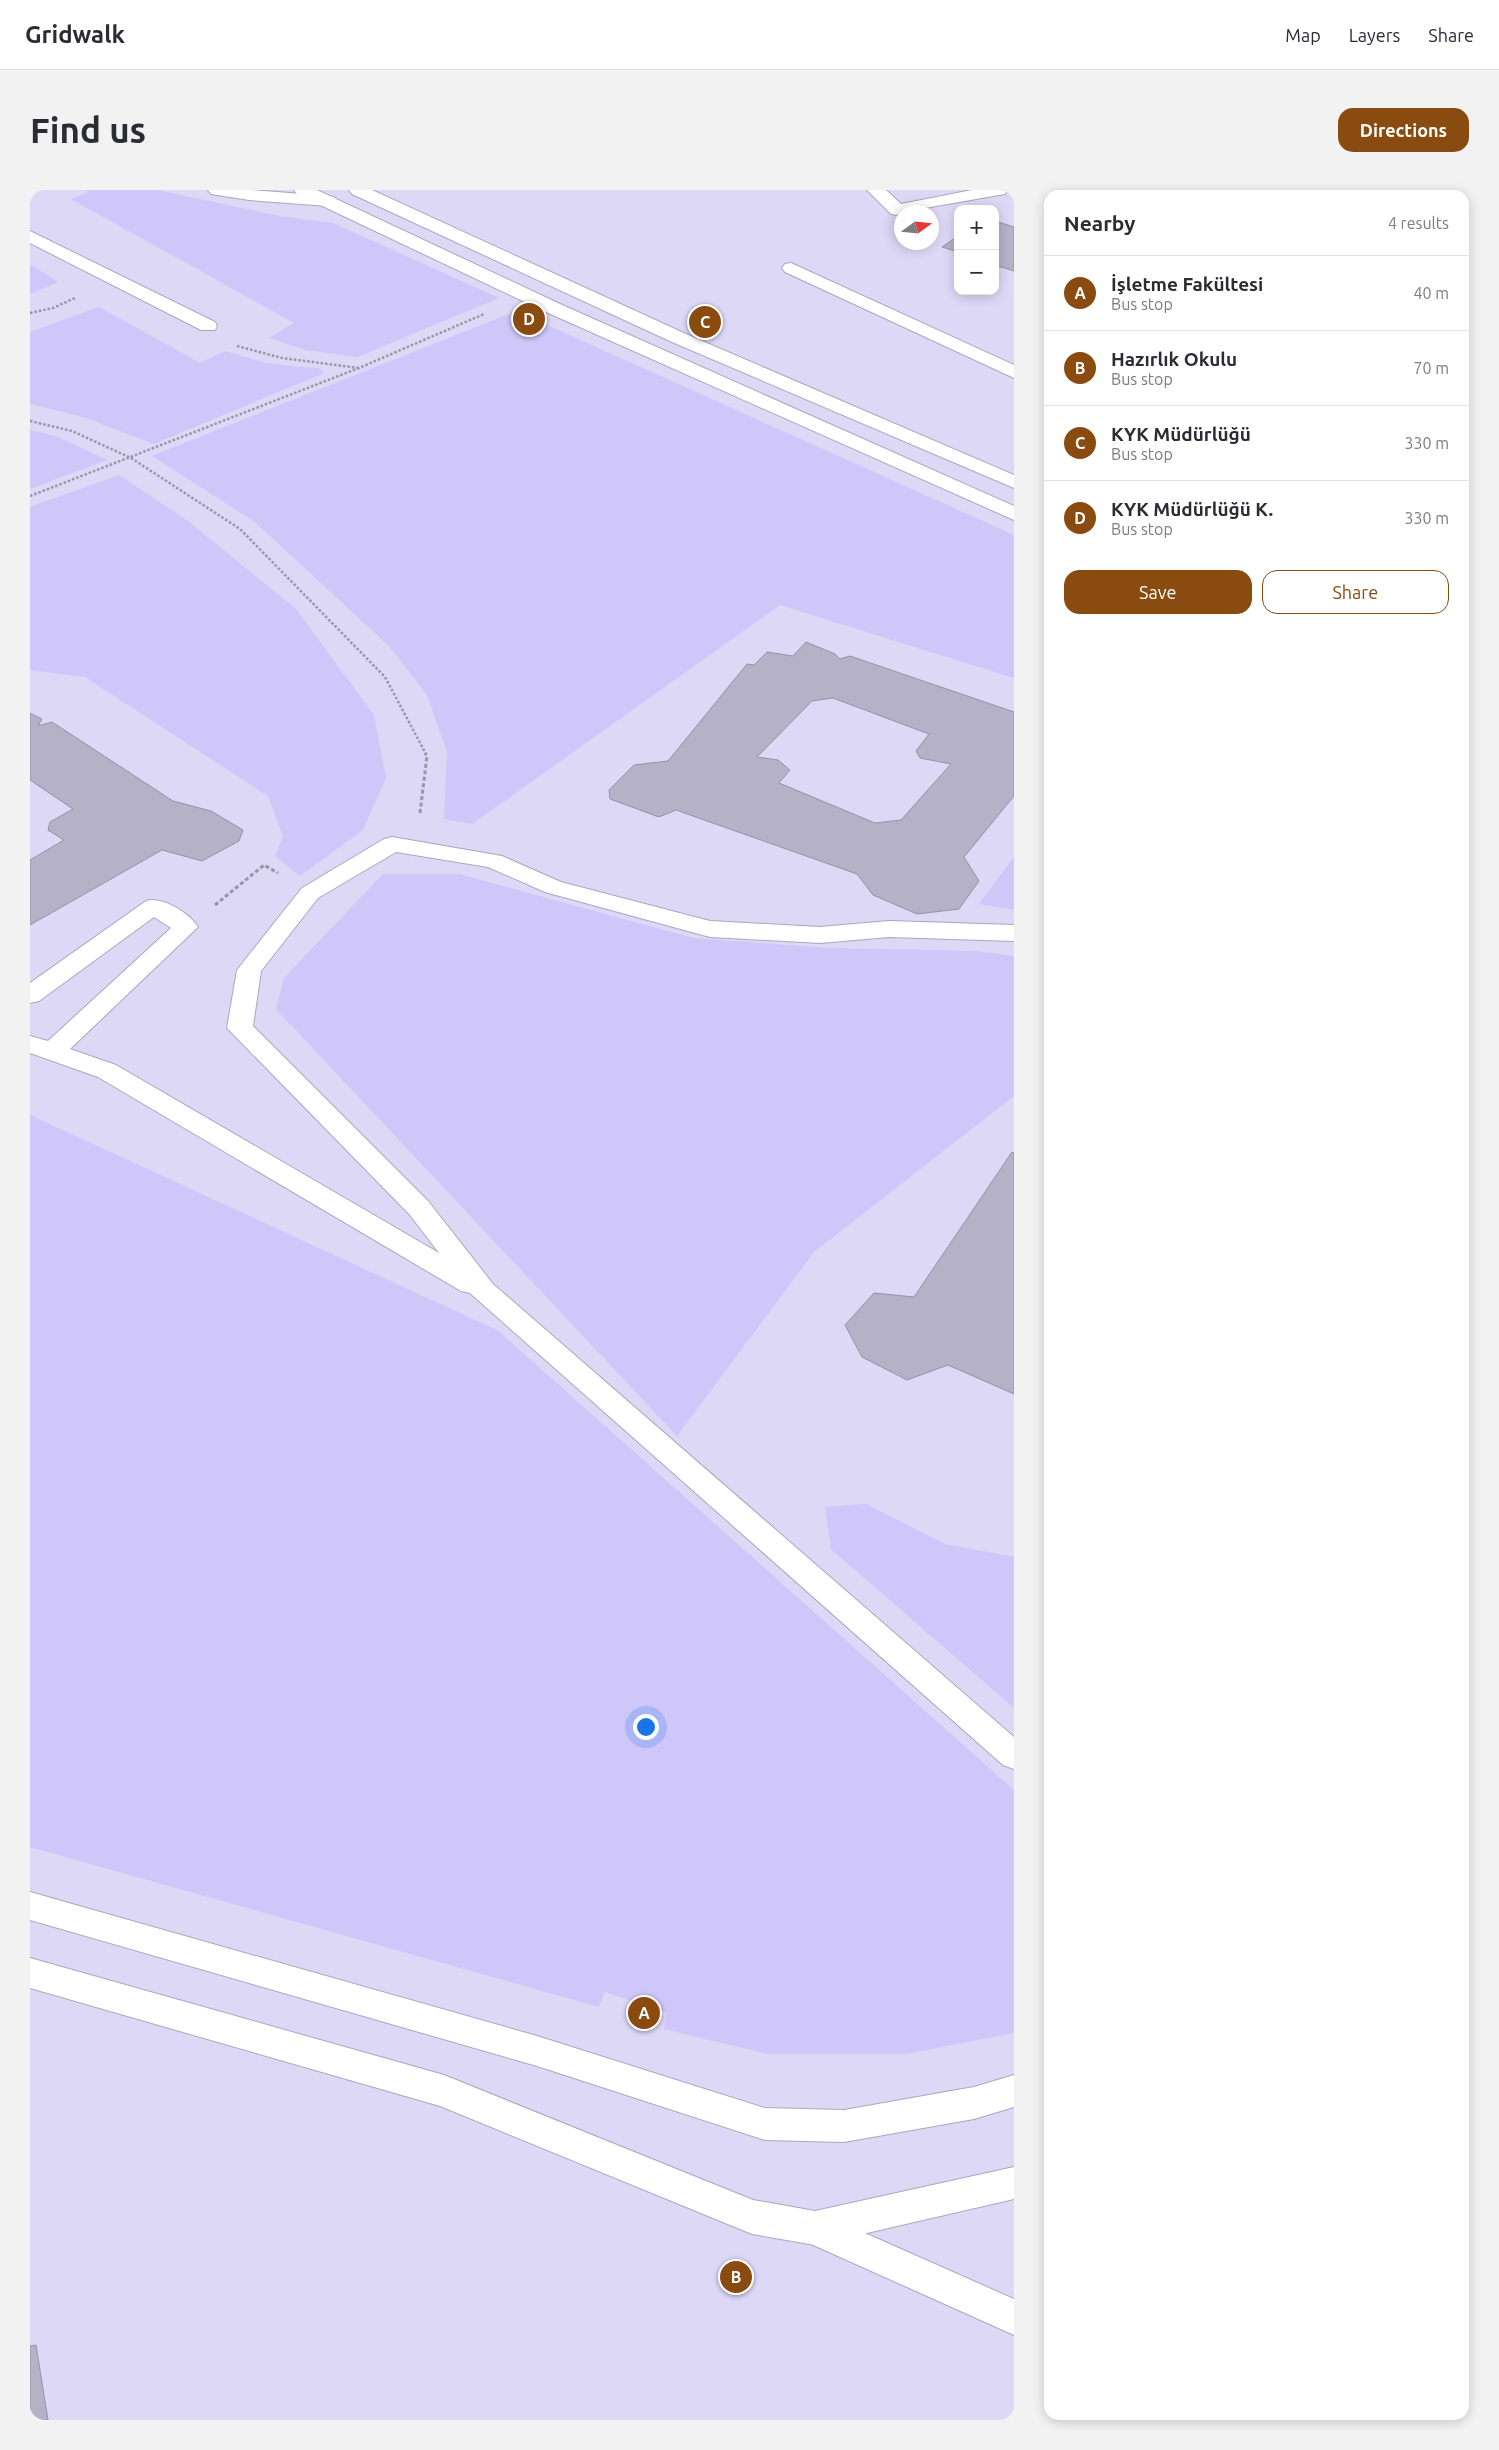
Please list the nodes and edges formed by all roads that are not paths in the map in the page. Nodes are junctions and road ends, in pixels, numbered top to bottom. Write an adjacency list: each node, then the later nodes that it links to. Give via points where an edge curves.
1 (217, 190): 6 (street)
2 (303, 190): 6 (street)
3 (358, 190): 11 (street, via 679,338)
4 (876, 190): 5 (street, via 897,210)
5 (999, 190)
6 (328, 201): 12 (street, via 528,296)
7 (30, 236): 9 (street)
8 (791, 268): 10 (street)
9 (208, 326)
10 (1014, 372)
11 (1014, 482)
12 (1014, 514)
13 (1014, 933): 16 (street, via 889,929 820,935 710,929 553,887 494,861 392,844 310,893 249,970 240,1028 418,1208)
14 (30, 995): 15 (street, via 154,906 186,927)
15 (41, 1048): 16 (street, via 107,1071)
16 (483, 1291): 17 (street)
17 (1014, 1756)
18 (30, 1906): 20 (street, via 537,2051 765,2124 844,2126 974,2103)
19 (30, 1973): 22 (street, via 444,2091 752,2217)
20 (1014, 2091)
21 (1014, 2183): 22 (street)
22 (815, 2228): 23 (street)
23 (1014, 2317)

